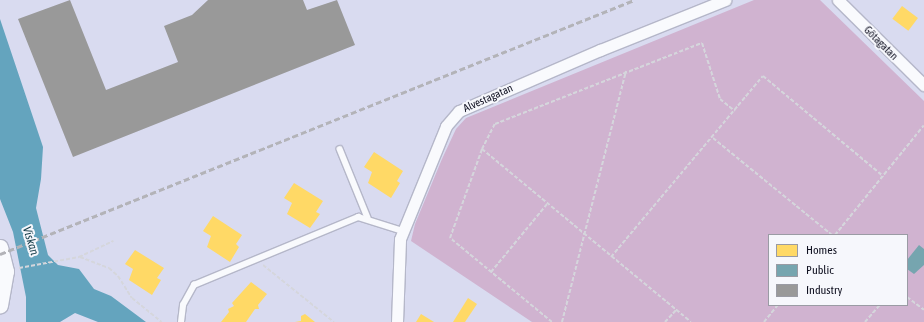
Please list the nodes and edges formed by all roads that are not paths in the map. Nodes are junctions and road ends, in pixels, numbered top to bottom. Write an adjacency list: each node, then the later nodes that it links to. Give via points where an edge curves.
1 (725, 0): 6 (street, Alvestagatan, via 458,111 446,126)
2 (838, 0): 3 (street, Götagatan)
3 (924, 85)
4 (340, 149): 5 (lane)
5 (368, 218): 6 (lane); 9 (lane, via 358,217 194,285 183,305)
6 (403, 231): 10 (street, Alvestagatan, via 399,251)
7 (0, 247): 8 (street, via 6,271)
8 (0, 305)
9 (181, 322)
10 (397, 322)

